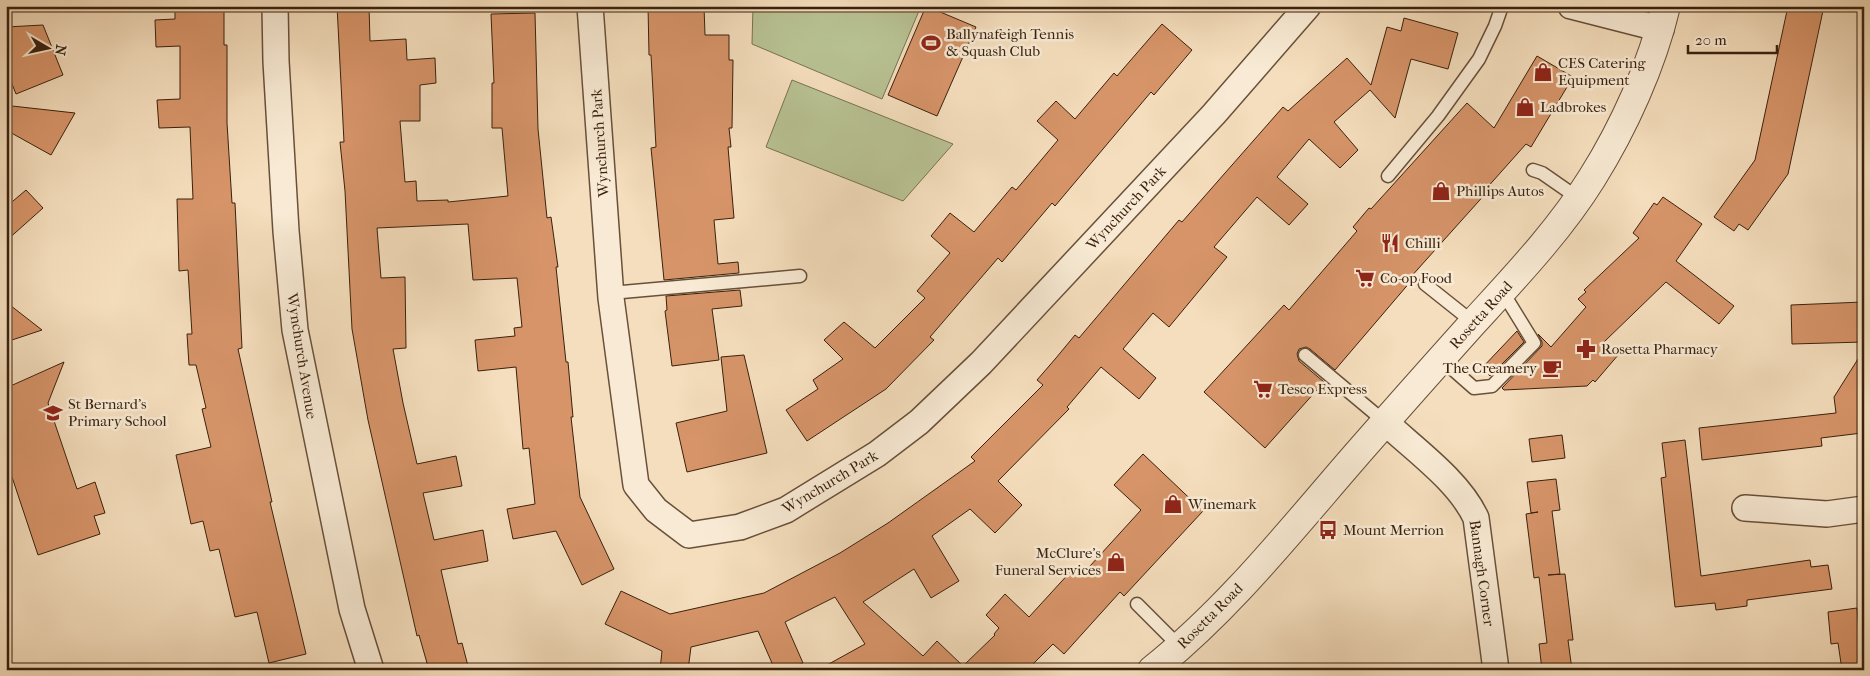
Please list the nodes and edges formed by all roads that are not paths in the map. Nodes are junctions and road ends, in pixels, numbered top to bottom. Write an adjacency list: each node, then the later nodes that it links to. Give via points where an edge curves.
1 (275, 6): 22 (street, Wynchurch Avenue, via 286,231 295,330 352,609)
2 (590, 6): 13 (street, Wynchurch Park)
3 (1308, 6): 13 (street, Wynchurch Park, via 1214,114 981,363 919,422 877,454 786,510 740,526 689,535 656,510 636,485)
4 (1502, 6): 8 (lane, via 1479,60)
5 (1571, 6): 6 (street)
6 (1663, 18): 9 (street, Rosetta Road, via 1629,111)
7 (1533, 170): 9 (lane)
8 (1388, 176)
9 (1578, 198): 12 (street, Rosetta Road, via 1544,245)
10 (800, 276): 13 (lane)
11 (1424, 284): 14 (lane)
12 (1502, 291): 14 (street, Rosetta Road); 16 (lane, via 1534,343 1492,386 1474,388)
13 (611, 293)
14 (1474, 323): 16 (street, Rosetta Road)
15 (1305, 355): 17 (lane)
16 (1441, 360): 17 (street, Rosetta Road)
17 (1384, 422): 21 (street, Rosetta Road, via 1230,599); 24 (street, Bannagh Corner, via 1451,483 1469,503 1476,518)
18 (1746, 508): 19 (street, via 1827,514)
19 (1864, 509)
20 (1137, 604): 21 (lane)
21 (1180, 647): 23 (street, Rosetta Road)
22 (371, 670)
23 (1152, 670)
24 (1496, 670)

